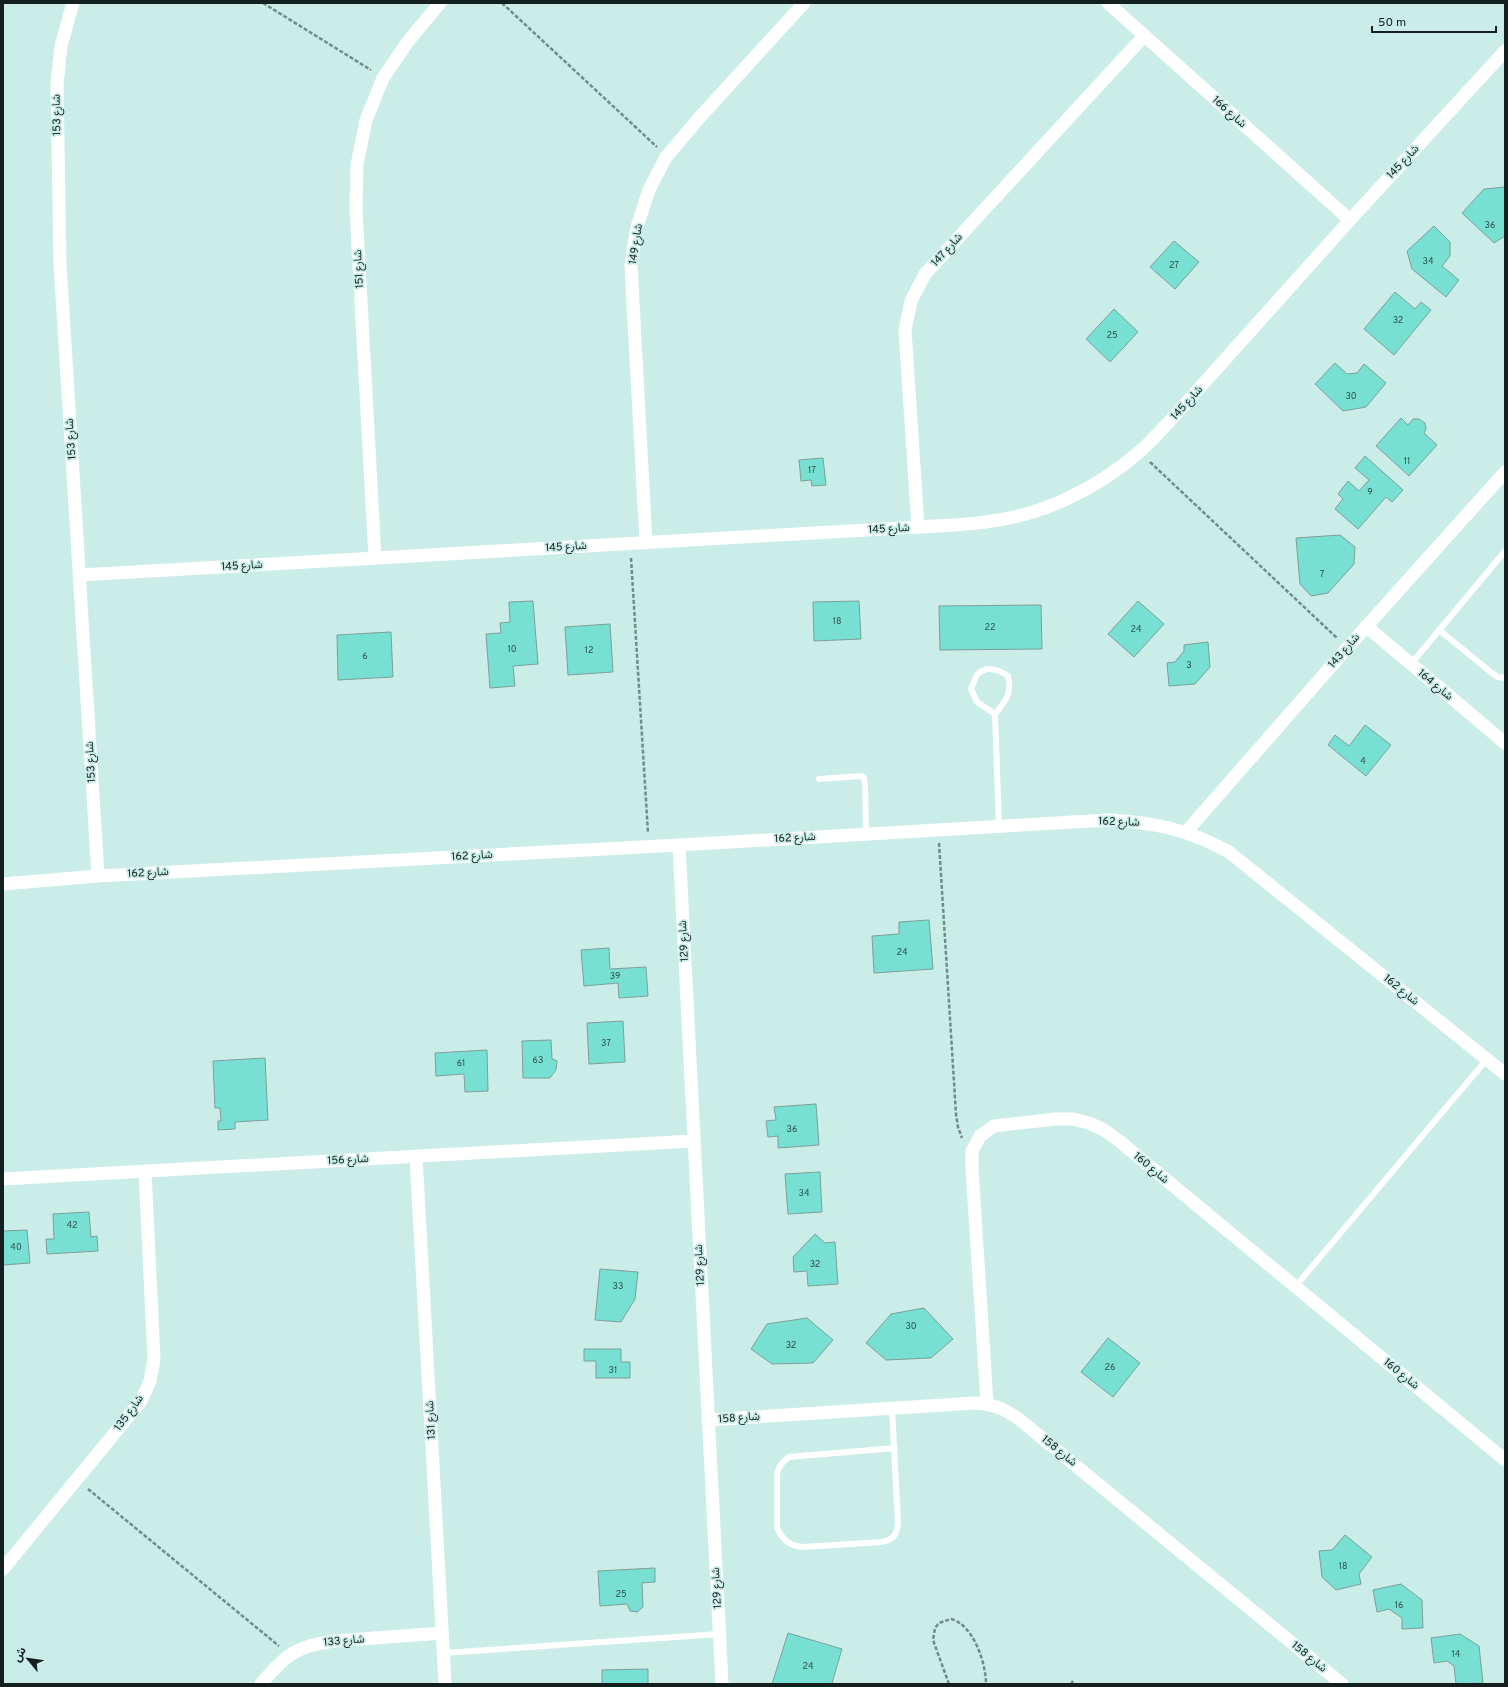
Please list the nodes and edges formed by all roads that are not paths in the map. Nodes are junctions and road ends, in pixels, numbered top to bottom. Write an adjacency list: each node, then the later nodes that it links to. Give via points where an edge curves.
1 (74, 3): 13 (street, شارع 153, via 61,46 57,114 60,264)
2 (440, 3): 12 (street, شارع 151, via 409,40 383,78 366,120 357,165 356,210)
3 (804, 3): 10 (street, شارع 149, via 666,156 649,190 637,227 631,265)
4 (1108, 3): 5 (street, شارع 166)
5 (1144, 36): 7 (street, شارع 166); 9 (street, شارع 147, via 924,274 911,301 904,330)
6 (1505, 50): 7 (street, شارع 145)
7 (1350, 220): 9 (street, شارع 145, via 1169,422 1139,452 1105,478 1068,498 1028,513 986,522)
8 (1505, 472): 14 (street, شارع 143)
9 (918, 527): 10 (street, شارع 145)
10 (646, 543): 12 (street, شارع 145)
11 (1505, 551): 15 (lane)
12 (375, 558): 13 (street, شارع 145)
13 (80, 575): 25 (street, شارع 153)
14 (1366, 626): 16 (street, شارع 164); 22 (street, شارع 143)
15 (1439, 630): 16 (lane); 17 (lane, via 1492,673)
16 (1411, 664): 19 (street, شارع 164)
17 (1505, 678)
18 (995, 714): 18 (lane, via 977,702 971,689 978,674 988,669 1000,670 1008,676 1010,686 1008,698); 21 (lane)
19 (1505, 743)
20 (819, 779): 23 (lane, via 861,776 864,778)
21 (999, 826): 22 (street, شارع 162, via 1108,820 1134,821); 23 (street, شارع 162)
22 (1186, 832): 27 (street, شارع 162, via 1208,841 1239,860)
23 (866, 834): 24 (street, شارع 162)
24 (680, 845): 25 (street, شارع 162); 29 (street, شارع 129)
25 (98, 876): 26 (street, شارع 162)
26 (3, 884)
27 (1487, 1059): 28 (street, شارع 162); 33 (lane)
28 (1505, 1074)
29 (693, 1141): 30 (street, شارع 156); 36 (street, شارع 129)
30 (416, 1156): 31 (street, شارع 156); 40 (street, شارع 131)
31 (145, 1171): 32 (street, شارع 156); 39 (street, شارع 135, via 154,1360 150,1381 140,1401)
32 (3, 1179)
33 (1295, 1287): 34 (street, شارع 160, via 1104,1130 1073,1119 994,1126 980,1136 972,1151); 38 (street, شارع 160)
34 (987, 1403): 35 (street, شارع 158); 46 (street, شارع 158, via 1010,1412)
35 (892, 1408): 36 (street, شارع 158); 37 (lane)
36 (708, 1420): 41 (street, شارع 129)
37 (895, 1448): 37 (lane, via 898,1523 894,1537 881,1542 804,1547 795,1546 781,1536 777,1528 777,1474 783,1461 789,1458)
38 (1505, 1460)
39 (3, 1569)
40 (442, 1633): 42 (street, شارع 131); 43 (street, شارع 133, via 320,1643 304,1647 278,1664)
41 (719, 1634): 42 (lane); 45 (street, شارع 129)
42 (443, 1653): 44 (street, شارع 131)
43 (261, 1684)
44 (445, 1684)
45 (722, 1684)
46 (1342, 1684)

